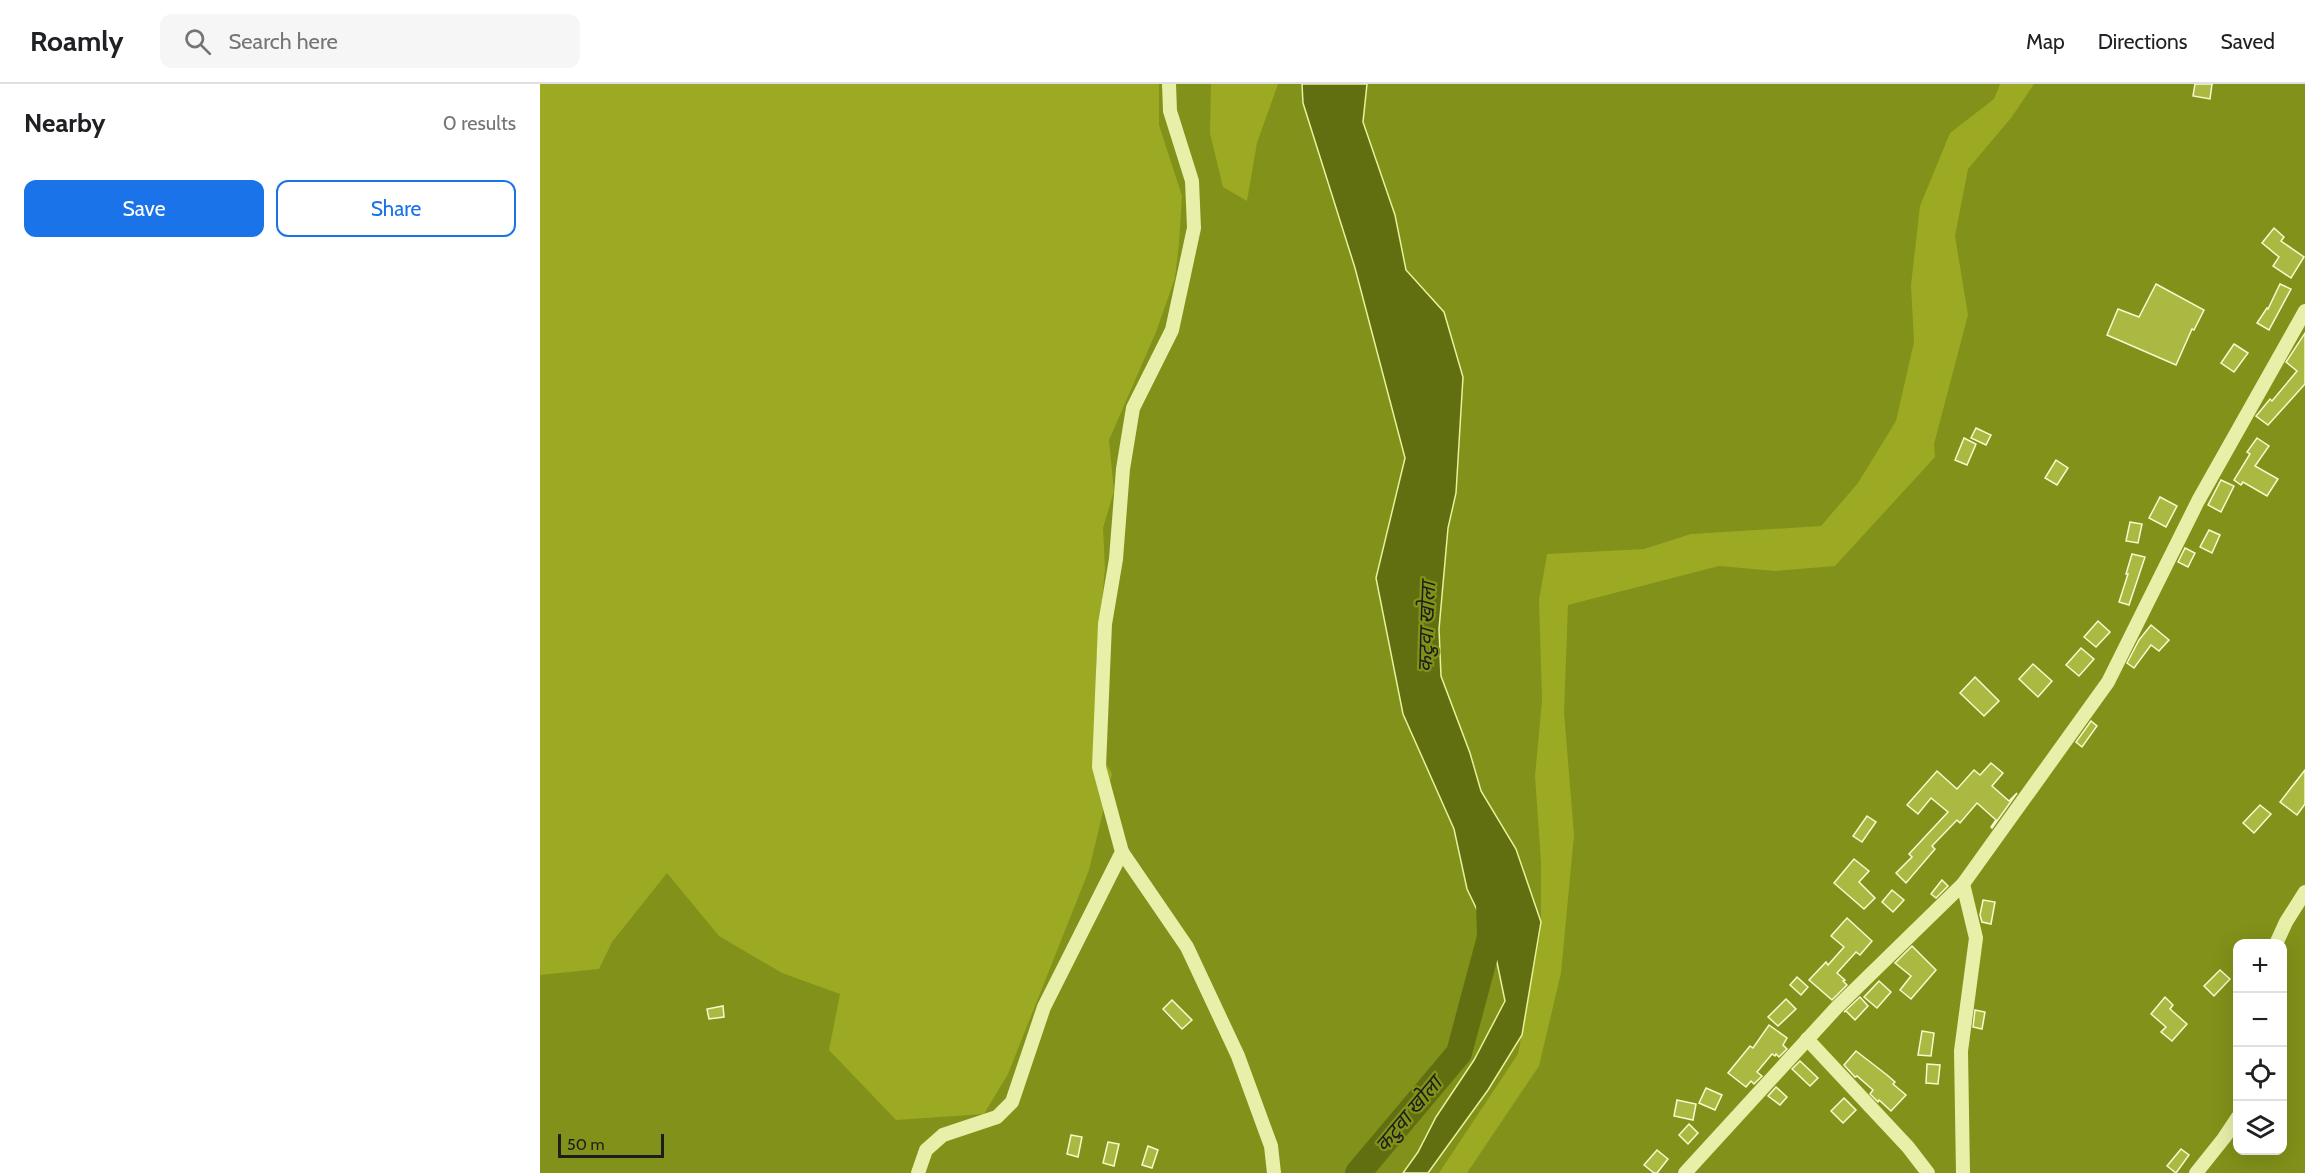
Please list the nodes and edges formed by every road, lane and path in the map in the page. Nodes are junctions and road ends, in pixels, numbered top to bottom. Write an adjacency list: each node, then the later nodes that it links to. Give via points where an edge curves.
1 (1169, 84): 3 (street, via 1170,111 1192,181 1194,228 1173,330 1132,408 1105,624 1099,767)
2 (2305, 311): 4 (street, via 2198,501 2108,682)
3 (1122, 852): 9 (street, via 1044,1007 1012,1102 997,1117 943,1135 926,1150); 10 (street, via 1187,947 1238,1056 1271,1146)
4 (1963, 884): 7 (street); 13 (street, via 1976,938 1960,1051)
5 (2305, 891): 6 (street)
6 (2278, 939)
7 (1807, 1040): 11 (street); 12 (street)
8 (2233, 1124): 14 (street)
9 (918, 1173)
10 (1274, 1173)
11 (1685, 1173)
12 (1928, 1173)
13 (1963, 1173)
14 (2196, 1173)

